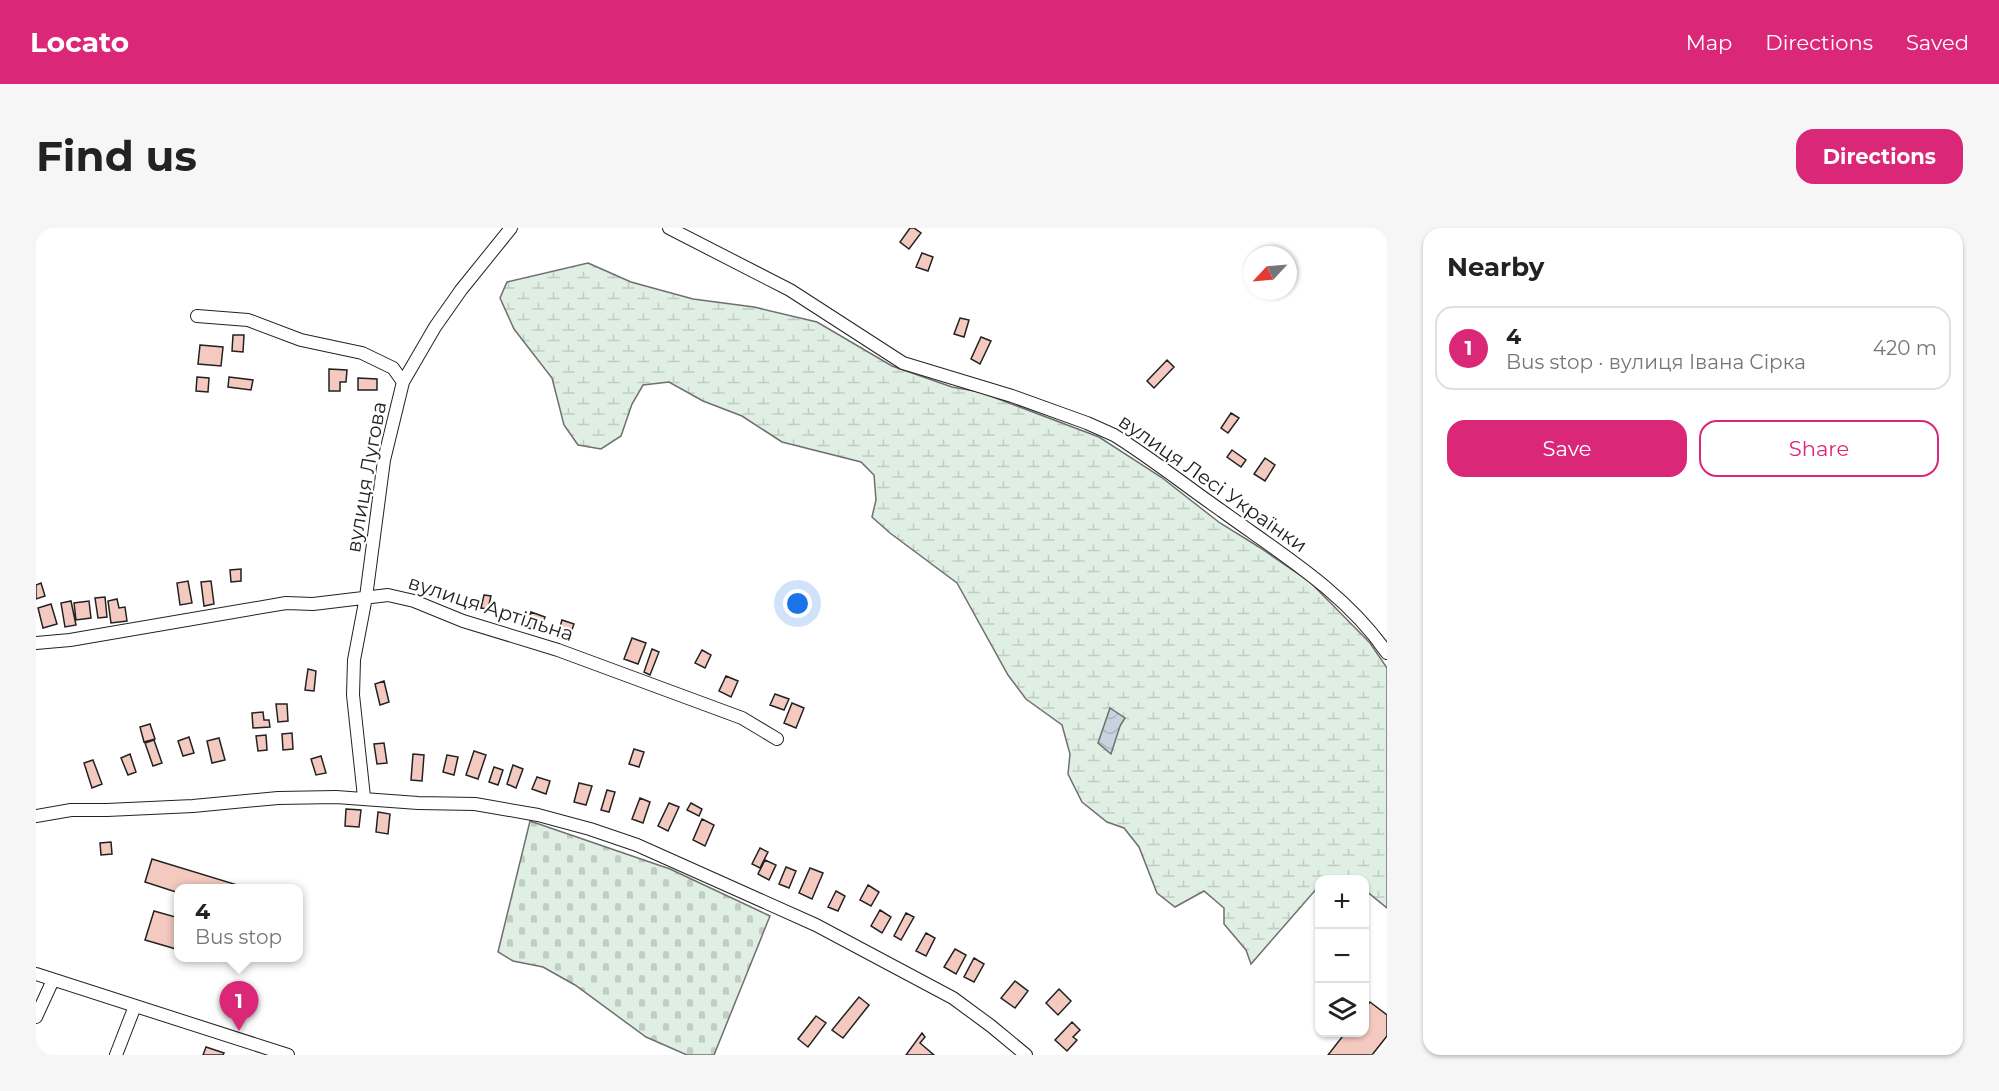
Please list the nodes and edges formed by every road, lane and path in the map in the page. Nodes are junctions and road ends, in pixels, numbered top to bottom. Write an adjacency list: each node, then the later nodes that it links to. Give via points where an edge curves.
1 (511, 228): 4 (street, via 461,290)
2 (669, 228): 7 (street, вулиця Лесі Українки, via 790,290 903,363 1012,396 1114,435 1338,597)
3 (197, 316): 4 (street, вулиця Лугова, via 248,320 301,340 362,353 393,368)
4 (402, 382): 5 (street, вулиця Лугова, via 384,460)
5 (366, 597): 6 (street, вулиця Артільна, via 313,604 286,603); 8 (street, вулиця Артільна, via 388,595 414,601 463,621 558,650 741,718); 9 (street, вулиця Лугова, via 354,660 353,695)
6 (36, 643)
7 (1387, 653)
8 (777, 739)
9 (364, 798): 10 (street, via 278,798 194,806 71,810); 17 (street, via 475,804 538,815 637,845 816,925 901,969 953,998)
10 (36, 816)
11 (36, 974): 12 (street)
12 (53, 980): 13 (street); 14 (street)
13 (135, 1006): 15 (street); 16 (street)
14 (36, 1017)
15 (116, 1055)
16 (288, 1055)
17 (1026, 1055)

